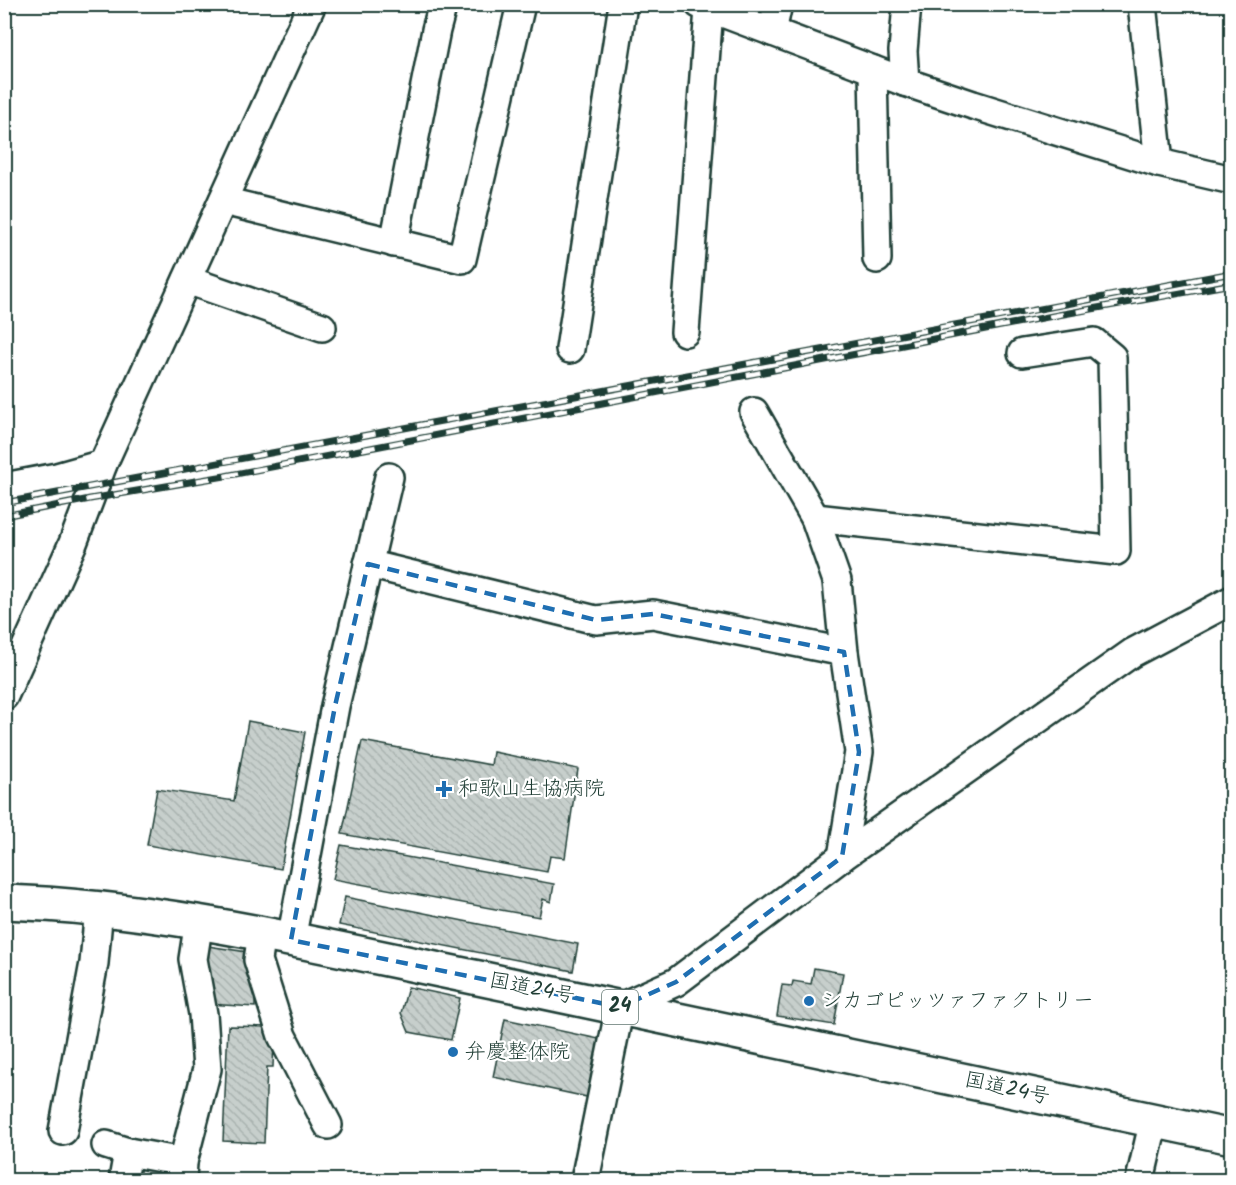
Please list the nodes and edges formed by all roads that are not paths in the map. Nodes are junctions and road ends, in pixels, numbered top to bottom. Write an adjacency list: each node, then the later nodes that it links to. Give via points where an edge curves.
1 (312, 4): 14 (street)
2 (443, 4): 15 (street)
3 (520, 4): 15 (street, via 462,259)
4 (623, 4): 20 (street)
5 (778, 4): 9 (street)
6 (907, 4): 11 (street)
7 (1142, 4): 12 (street)
8 (704, 7): 9 (street); 19 (street)
9 (772, 32): 10 (street)
10 (873, 70): 11 (street); 16 (street)
11 (905, 82): 12 (street)
12 (1159, 163): 13 (street)
13 (1232, 180)
14 (224, 201): 15 (street); 17 (street)
15 (394, 243)
16 (877, 259)
17 (187, 280): 18 (street); 23 (street)
18 (322, 327)
19 (685, 332)
20 (570, 349)
21 (1023, 353): 26 (street, via 1094,342 1112,357 1116,551)
22 (754, 412): 26 (street)
23 (103, 464): 25 (street); 30 (street, via 73,543)
24 (389, 477): 27 (street)
25 (4, 487)
26 (815, 518): 29 (street, via 837,581)
27 (368, 564): 29 (street, via 596,620 652,614); 35 (street)
28 (1232, 600): 31 (street, via 1132,653)
29 (844, 652): 31 (street, via 859,752)
30 (4, 696)
31 (842, 857): 36 (street, via 676,982)
32 (4, 902): 33 (highway, 国道24号 / 24)
33 (99, 908): 34 (highway, 国道24号 / 24); 39 (street, via 94,963)
34 (199, 921): 35 (highway, 国道24号 / 24); 41 (street, via 193,959 207,1069)
35 (277, 937): 36 (highway, 国道24号 / 24); 38 (street, via 258,960 282,1036)
36 (621, 1007): 37 (highway, 国道24号 / 24); 43 (street)
37 (1154, 1120): 40 (highway, 国道24号 / 24); 44 (street)
38 (328, 1125)
39 (63, 1131)
40 (1232, 1137)
41 (183, 1172): 42 (street, via 117,1149)
42 (123, 1180)
43 (585, 1180)
44 (1140, 1180)

